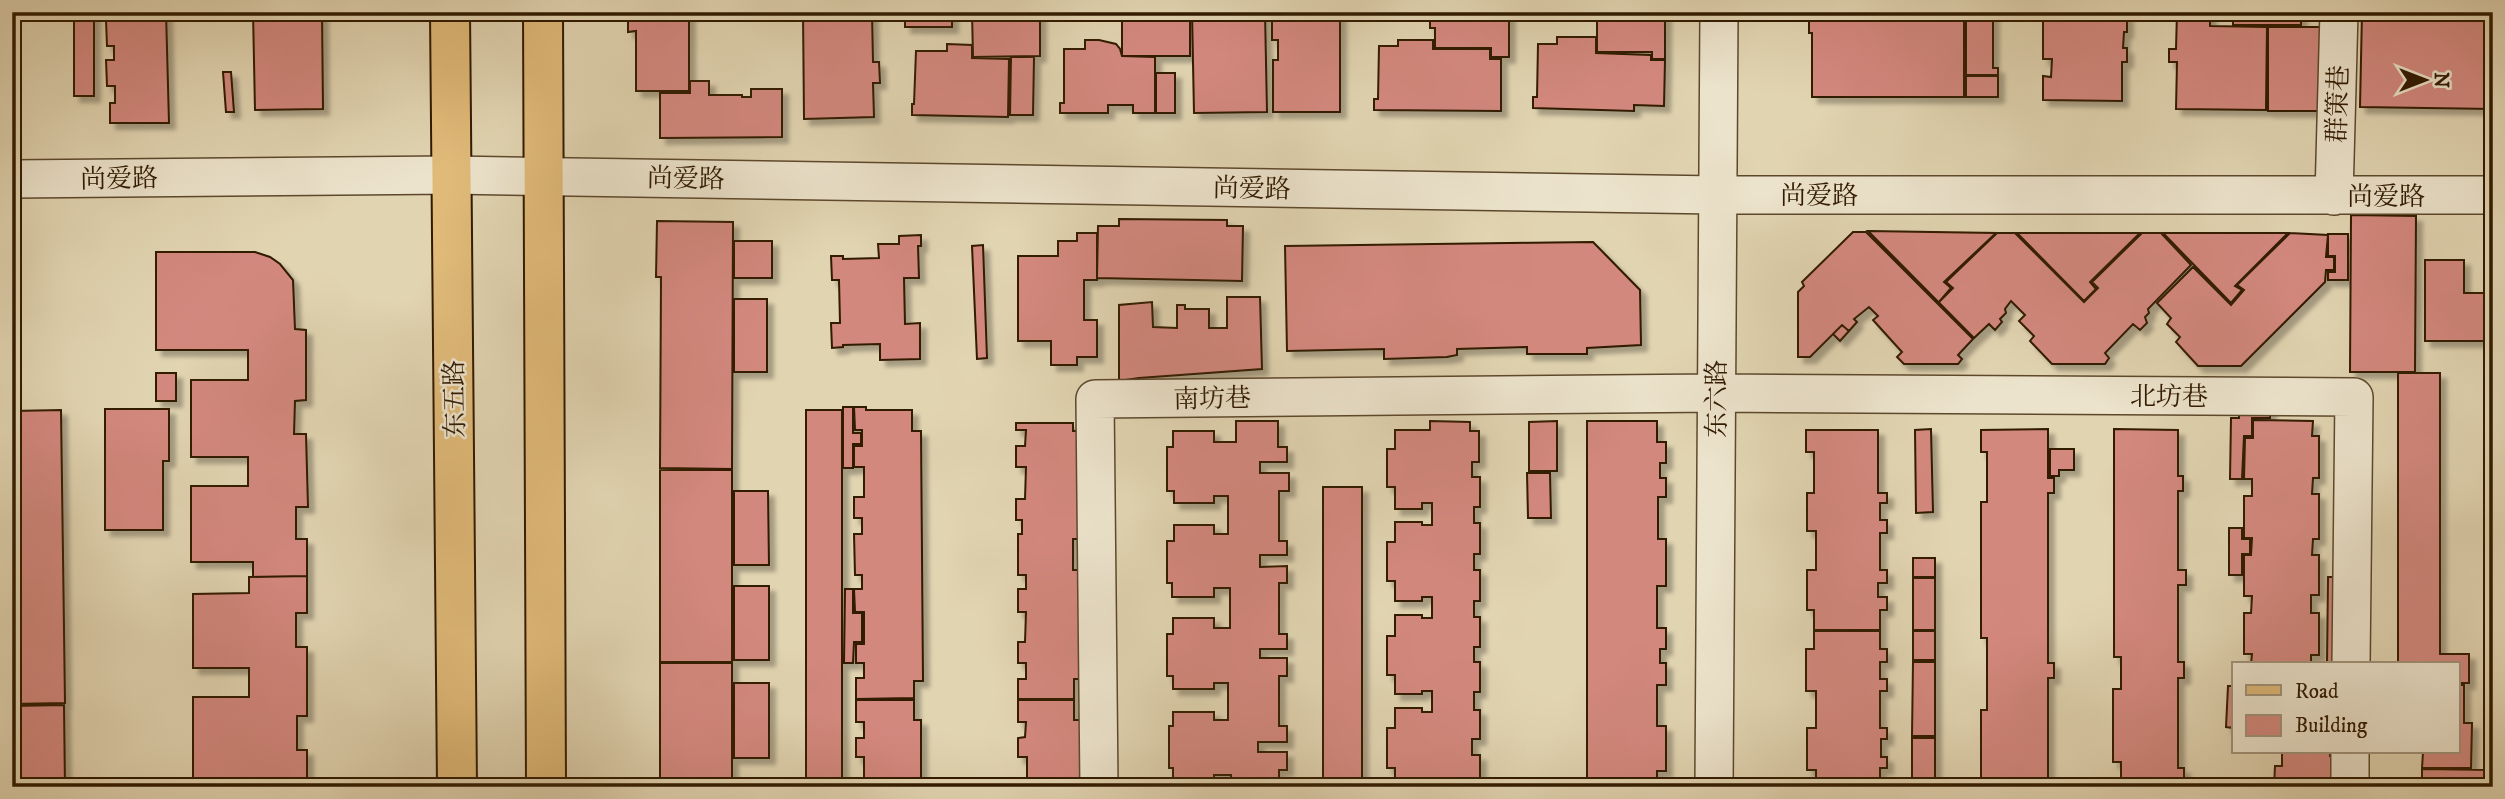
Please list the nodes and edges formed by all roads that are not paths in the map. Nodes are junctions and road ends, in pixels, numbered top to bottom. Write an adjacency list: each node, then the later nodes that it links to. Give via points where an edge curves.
1 (450, 12): 5 (main road, 东五路)
2 (542, 12): 6 (main road)
3 (1719, 12): 8 (street, 东六路)
4 (2339, 12): 10 (street, 群策巷)
5 (452, 175): 6 (street, 尚爱路); 7 (street, 尚爱路); 14 (main road, 东五路)
6 (543, 176): 8 (street, 尚爱路); 15 (main road)
7 (12, 179)
8 (1717, 195): 10 (street, 尚爱路); 11 (street, 东六路)
9 (2493, 195): 10 (street, 尚爱路)
10 (2334, 196)
11 (1716, 393): 12 (street, 北坊巷, via 2354,397); 16 (street, 南坊巷, via 1095,399); 17 (street, 东六路)
12 (2351, 662)
13 (2350, 754): 18 (street)
14 (457, 787)
15 (546, 787)
16 (1099, 787)
17 (1714, 787)
18 (2350, 787)

